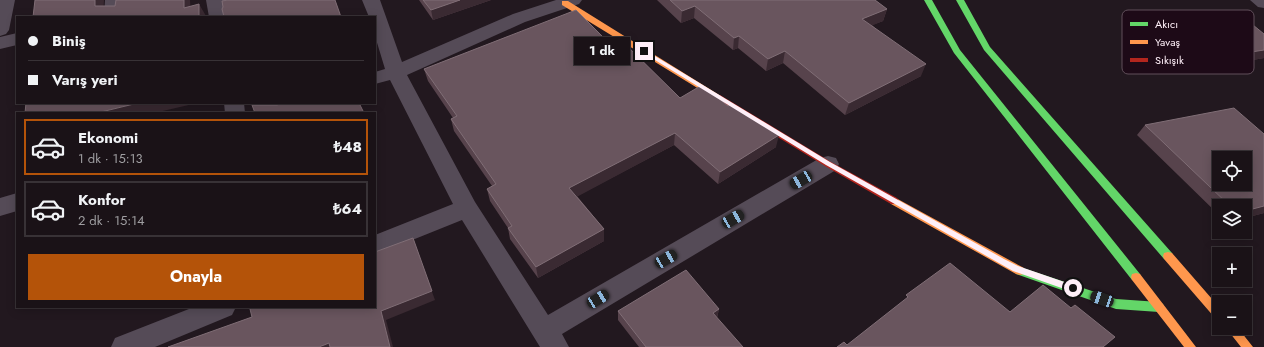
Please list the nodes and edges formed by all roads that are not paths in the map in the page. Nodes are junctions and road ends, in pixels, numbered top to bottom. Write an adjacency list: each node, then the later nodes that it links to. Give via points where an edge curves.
1 (6, 0): 12 (street)
2 (114, 0): 10 (street)
3 (215, 0): 11 (street)
4 (371, 0): 15 (street)
5 (928, 0): 22 (main road, via 957,51)
6 (960, 0): 23 (main road, via 987,48)
7 (1260, 0): 9 (street)
8 (569, 1): 15 (street, via 518,18); 17 (main road)
9 (1264, 3)
10 (112, 16)
11 (218, 16)
12 (0, 30)
13 (16, 40): 14 (street)
14 (0, 43)
15 (396, 72): 16 (street); 20 (street)
16 (376, 78)
17 (828, 164): 22 (main road, via 1015,268 1116,304); 26 (street)
18 (16, 202): 19 (street)
19 (0, 207)
20 (466, 208): 21 (street); 26 (street)
21 (376, 245)
22 (1159, 307): 28 (main road)
23 (1212, 307)
24 (221, 308): 27 (street)
25 (1237, 335): 29 (main road)
26 (550, 339)
27 (124, 347)
28 (1191, 347)
29 (1248, 347)

